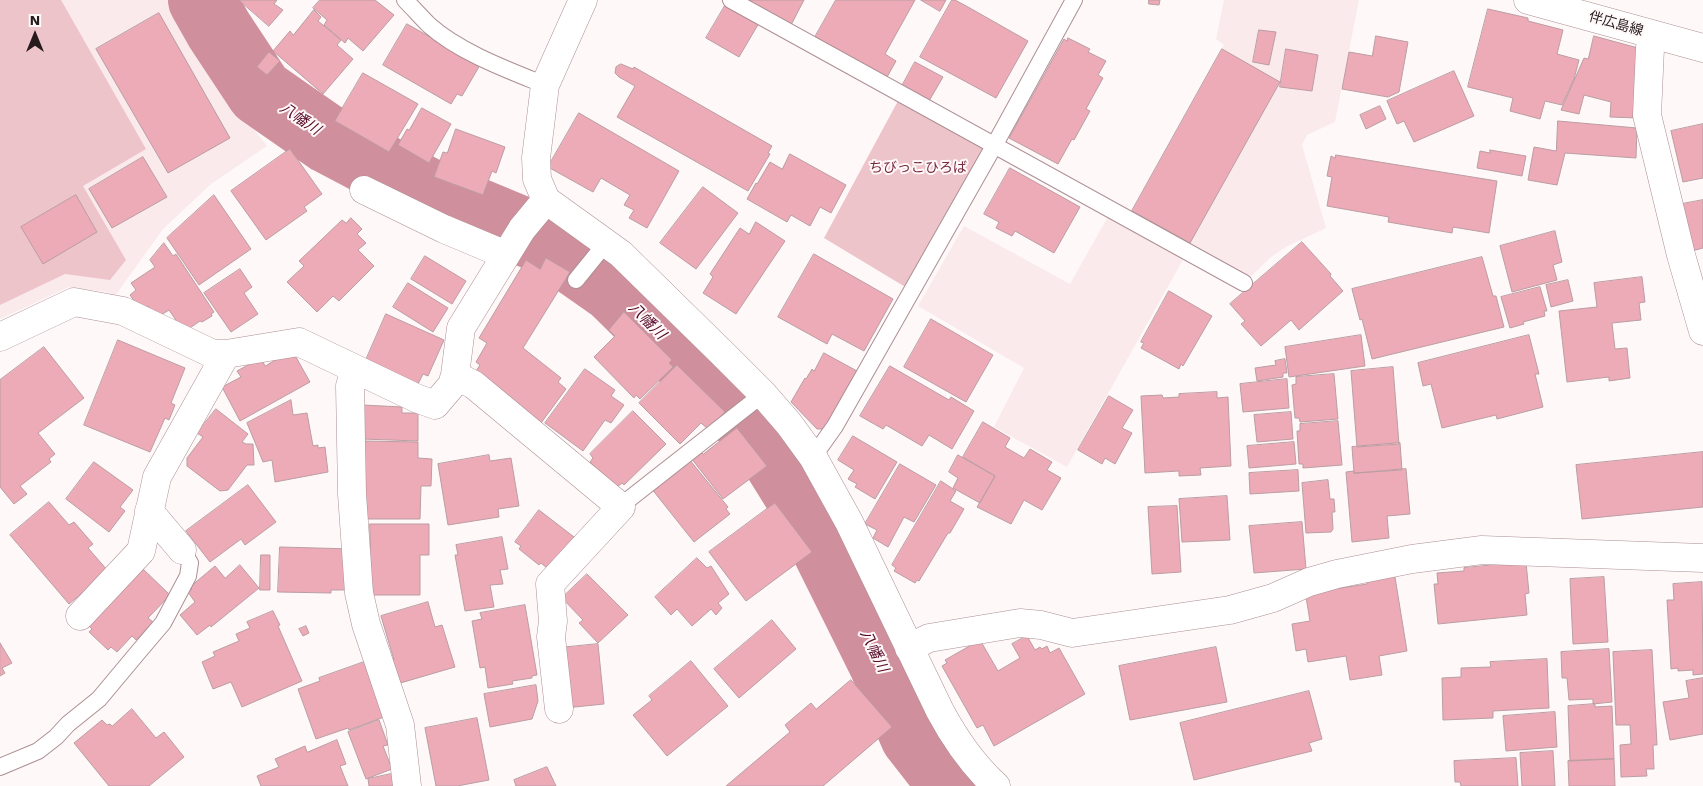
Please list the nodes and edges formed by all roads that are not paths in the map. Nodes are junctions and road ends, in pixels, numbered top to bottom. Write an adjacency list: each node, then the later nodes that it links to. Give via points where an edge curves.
1 (405, 0): 8 (lane, via 430,26 452,41 485,60)
2 (583, 0): 8 (street)
3 (730, 0): 9 (lane)
4 (1074, 0): 9 (lane)
5 (1528, 0): 6 (street, 伴広島線)
6 (1652, 34): 7 (street, 伴広島線); 16 (street, via 1647,115)
7 (1703, 48)
8 (545, 85): 11 (street, via 536,158)
9 (994, 146): 15 (lane); 22 (lane, via 835,426)
10 (364, 190): 12 (street, via 444,229)
11 (539, 209): 12 (street); 13 (street)
12 (509, 251): 20 (street, via 461,328)
13 (598, 252): 14 (lane); 21 (street, via 621,254)
14 (576, 280)
15 (1244, 283)
16 (1703, 331)
17 (0, 338): 18 (street, via 74,302 123,311 213,354)
18 (226, 354): 19 (street, via 299,342); 24 (street, via 157,476)
19 (354, 369): 20 (street, via 435,405 452,385); 31 (street, via 350,386 352,485 359,593 366,624 400,725)
20 (455, 375): 23 (street, via 474,385)
21 (753, 401): 22 (street, via 789,424); 23 (lane)
22 (813, 457): 28 (street, via 849,522)
23 (621, 507): 29 (street, via 550,584 551,637)
24 (149, 511): 25 (street); 27 (street, via 141,551)
25 (182, 550): 30 (lane, via 190,563 188,576 163,623 100,699 38,751)
26 (1703, 558): 28 (street, via 1482,550 1337,574 1230,610 1072,632 1020,623 929,638)
27 (80, 616)
28 (909, 648): 32 (street, via 955,739)
29 (559, 709)
30 (0, 767)
31 (407, 786)
32 (996, 786)

